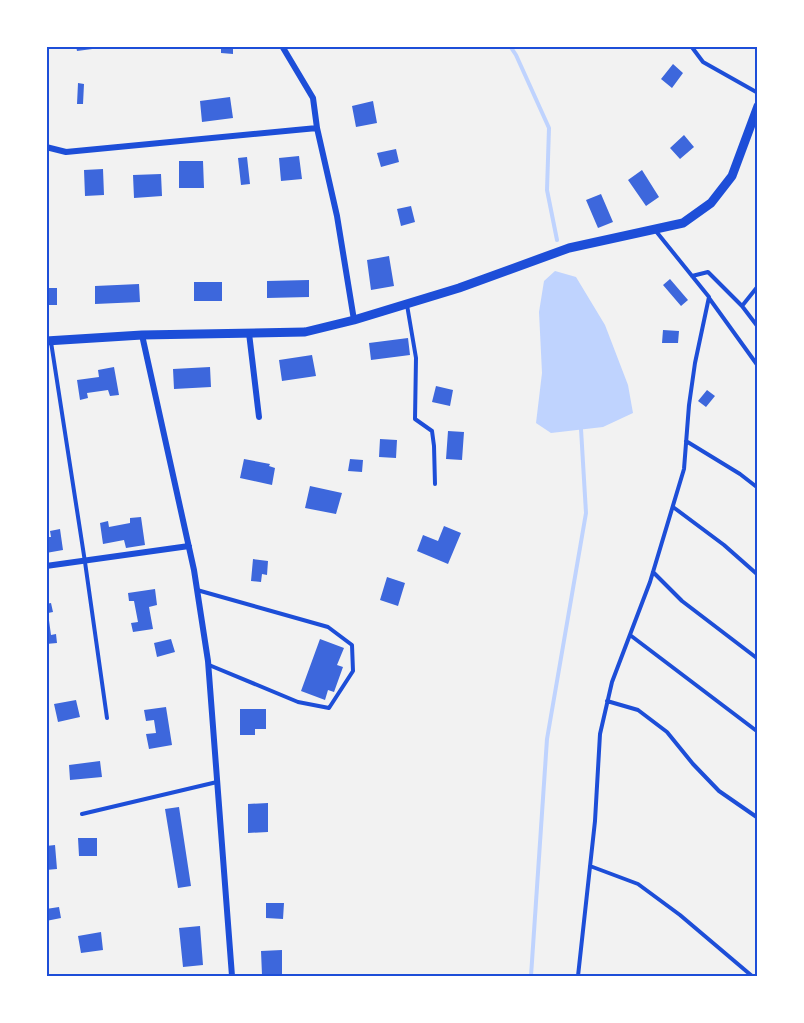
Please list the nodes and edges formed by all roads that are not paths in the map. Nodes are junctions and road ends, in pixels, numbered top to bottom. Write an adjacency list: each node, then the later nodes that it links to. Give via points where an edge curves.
1 (282, 46): 5 (street, via 313,98)
2 (691, 46): 3 (lane, via 704,62)
3 (758, 93)
4 (758, 106): 7 (street, via 732,176 711,203 683,223)
5 (317, 128): 6 (street, via 66,152); 13 (street)
6 (46, 147)
7 (655, 230): 8 (lane); 11 (street, via 569,248)
8 (692, 276): 10 (lane); 12 (lane, via 708,272)
9 (758, 286): 12 (lane)
10 (708, 297): 18 (lane); 20 (lane)
11 (407, 304): 13 (street); 21 (lane, via 416,358 415,419 432,431)
12 (742, 306): 14 (lane)
13 (354, 320): 15 (street, via 305,332)
14 (758, 327)
15 (249, 333): 16 (street); 19 (street)
16 (142, 335): 17 (street); 24 (street)
17 (49, 341): 25 (lane)
18 (758, 366)
19 (259, 417)
20 (686, 441): 22 (lane); 23 (lane, via 684,469)
21 (435, 484)
22 (758, 488)
23 (673, 507): 27 (lane); 28 (lane)
24 (189, 546): 25 (street); 29 (street)
25 (85, 562): 26 (street); 34 (lane)
26 (46, 566)
27 (653, 572): 30 (lane); 31 (lane, via 682,601)
28 (758, 575)
29 (197, 590): 32 (street); 32 (lane, via 328,627 352,645 353,670 329,708 298,702)
30 (630, 635): 33 (lane); 35 (lane)
31 (758, 659)
32 (209, 665): 36 (street)
33 (608, 701): 38 (lane, via 638,710 667,732 719,790); 39 (lane, via 600,734)
34 (106, 718)
35 (758, 732)
36 (218, 782): 37 (lane); 40 (street)
37 (82, 814)
38 (758, 818)
39 (590, 866): 41 (lane); 42 (lane, via 638,884)
40 (232, 976)
41 (578, 976)
42 (752, 976)

